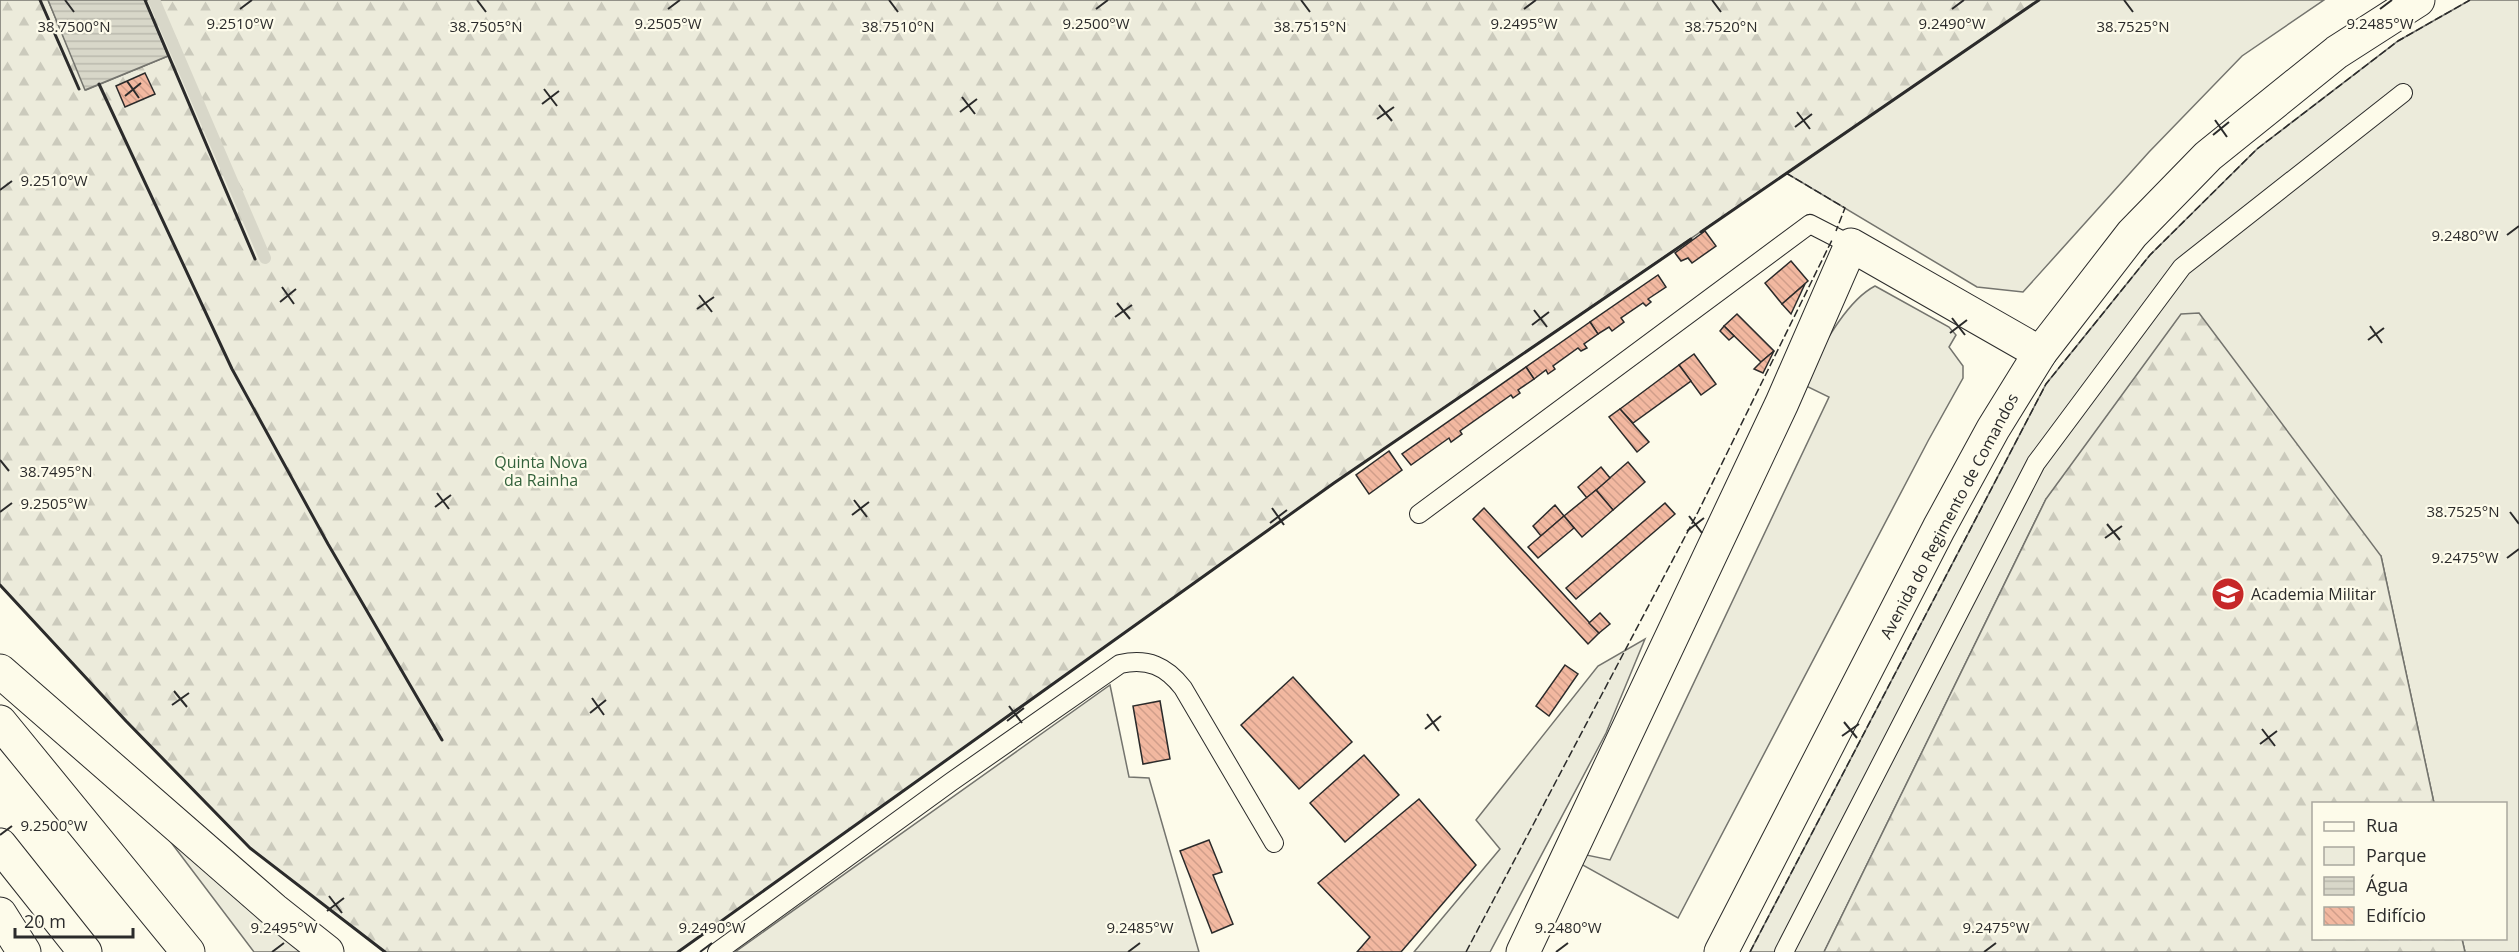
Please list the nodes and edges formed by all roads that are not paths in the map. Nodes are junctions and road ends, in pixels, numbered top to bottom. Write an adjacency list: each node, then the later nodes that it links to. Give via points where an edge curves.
1 (2418, 0): 4 (main road, Avenida do Regimento de Comandos, via 2337,52 2208,156 2132,234)
2 (2403, 93): 18 (lane, via 2182,267 2036,463)
3 (1851, 244): 4 (main road); 5 (lane, via 1810,224); 16 (main road, via 1782,404)
4 (2040, 354): 17 (main road, Avenida do Regimento de Comandos, via 1993,429 1940,528)
5 (1419, 514)
6 (0, 671): 14 (main road)
7 (0, 722): 13 (main road)
8 (1274, 843): 15 (lane, via 1183,688 1170,672 1138,660 1120,664)
9 (0, 845): 12 (main road)
10 (0, 914): 11 (main road)
11 (24, 952)
12 (85, 952)
13 (188, 952)
14 (327, 952)
15 (717, 952)
16 (1522, 952)
17 (1721, 952)
18 (1784, 952)

